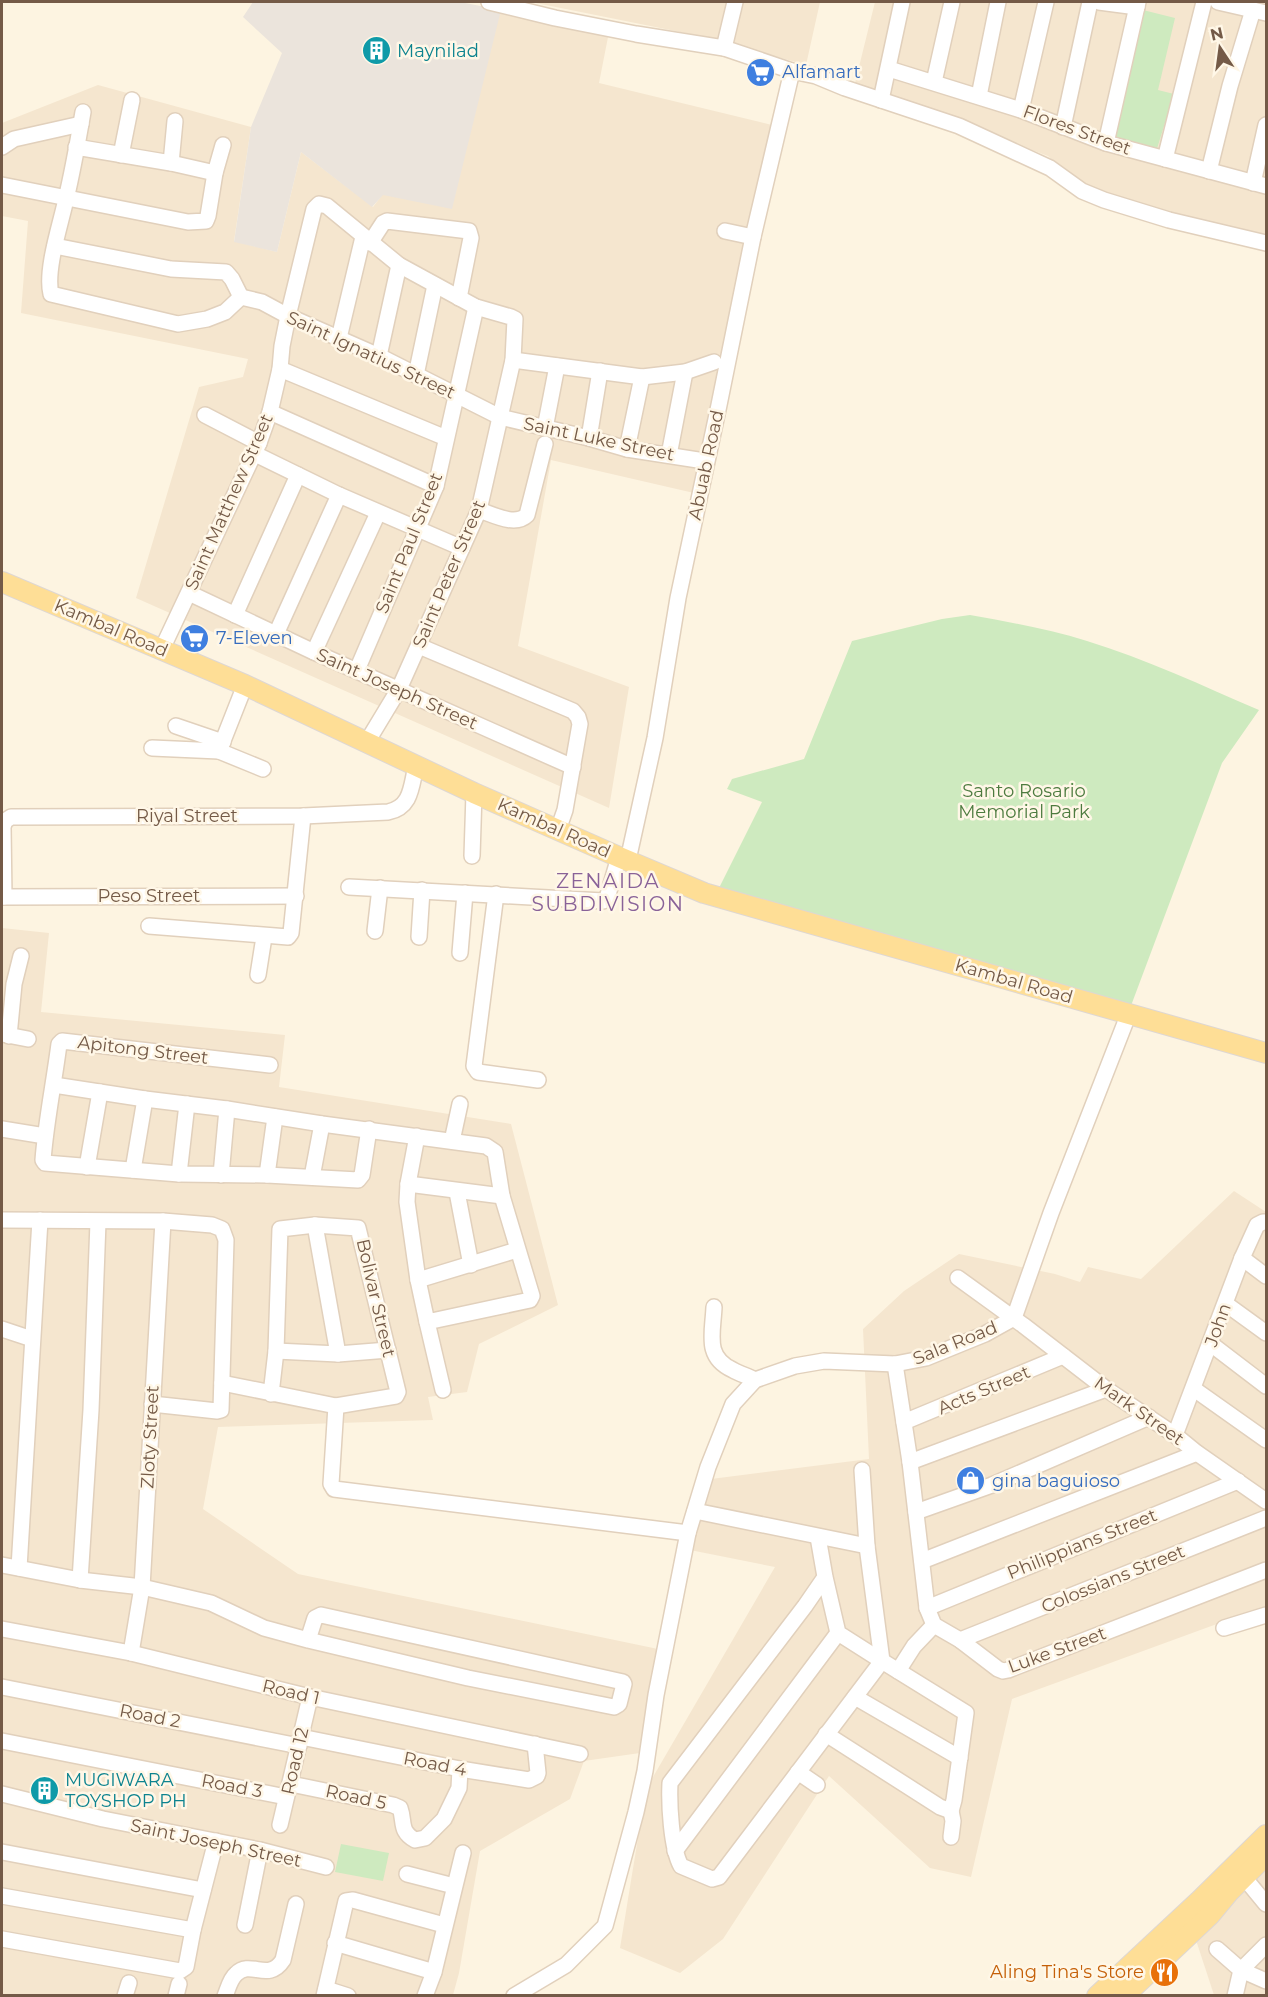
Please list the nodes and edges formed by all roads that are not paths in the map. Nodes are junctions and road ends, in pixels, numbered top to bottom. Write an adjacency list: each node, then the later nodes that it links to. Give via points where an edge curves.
1 (489, 2): 13 (street, via 636,34)
2 (735, 2): 13 (street)
3 (902, 2): 14 (street)
4 (952, 2): 16 (street)
5 (998, 2): 17 (street)
6 (1046, 2): 20 (street)
7 (1090, 2): 23 (street)
8 (1099, 2): 11 (street)
9 (1204, 2): 29 (street)
10 (1218, 2): 12 (street)
11 (1138, 4): 24 (street)
12 (1260, 11): 31 (street, via 1230,86)
13 (724, 48): 15 (street)
14 (889, 69): 16 (street, Flores Street); 19 (street)
15 (792, 71): 19 (street); 37 (street, Abuab Road)
16 (934, 82): 17 (street, Flores Street)
17 (979, 96): 20 (street, Flores Street)
18 (132, 100): 28 (street)
19 (881, 100): 39 (street, via 959,126 1050,168 1082,191 1104,200)
20 (1021, 110): 23 (street, Flores Street)
21 (175, 122): 30 (street)
22 (1266, 125): 34 (street)
23 (1063, 127): 24 (street, Flores Street)
24 (1106, 143): 29 (street, Flores Street)
25 (223, 145): 32 (street)
26 (2, 147): 27 (street, via 14,139 82,118)
27 (76, 147): 28 (street); 35 (street)
28 (121, 155): 30 (street)
29 (1165, 159): 31 (street, Flores Street)
30 (171, 163): 32 (street)
31 (1209, 171): 34 (street, Flores Street)
32 (215, 173): 35 (street, via 206,221 188,222)
33 (2, 184): 35 (street)
34 (1260, 184)
35 (67, 198): 40 (street)
36 (725, 231): 37 (street)
37 (753, 237): 97 (street, Abuab Road, via 678,597 655,738)
38 (367, 240): 41 (street); 44 (street, via 387,221 469,231 471,238); 46 (street, Saint Matthew Street, via 319,204 314,209); 47 (street)
39 (1266, 243)
40 (55, 246): 43 (street, via 171,269 226,272); 43 (street, via 49,286 56,297 178,324 225,312)
41 (399, 265): 42 (street); 48 (street)
42 (435, 285): 44 (street); 55 (street)
43 (241, 297): 46 (street, Saint Ignatius Street, via 262,302)
44 (459, 298): 45 (street)
45 (476, 307): 49 (street, Saint Peter Street, via 515,320); 57 (street, Saint Paul Street)
46 (288, 316): 47 (street, Saint Ignatius Street); 52 (street, Saint Matthew Street)
47 (339, 338): 48 (street, Saint Ignatius Street)
48 (379, 356): 55 (street, Saint Ignatius Street)
49 (513, 360): 51 (street); 60 (street, Saint Peter Street)
50 (714, 362): 54 (street)
51 (557, 366): 53 (street); 61 (street)
52 (280, 369): 58 (street, Saint Matthew Street); 62 (street)
53 (600, 371): 56 (street); 63 (street)
54 (685, 372): 56 (street); 67 (street)
55 (416, 375): 57 (street, Saint Ignatius Street)
56 (642, 377): 66 (street)
57 (456, 394): 60 (street, Saint Ignatius Street); 62 (street, Saint Paul Street)
58 (270, 412): 65 (street, Saint Matthew Street); 70 (street)
59 (204, 415): 65 (street)
60 (500, 417): 61 (street, Saint Luke Street); 72 (street, Saint Peter Street)
61 (545, 428): 63 (street, Saint Luke Street)
62 (447, 438): 70 (street, Saint Paul Street)
63 (589, 438): 66 (street, Saint Luke Street)
64 (545, 444): 72 (street, via 523,519 514,521)
65 (256, 448): 69 (street); 77 (street, Saint Matthew Street)
66 (627, 449): 67 (street, Saint Luke Street)
67 (669, 455): 68 (street, Saint Luke Street)
68 (698, 460)
69 (298, 475): 71 (street); 78 (street)
70 (436, 486): 74 (street, Saint Paul Street)
71 (339, 495): 73 (street); 79 (street)
72 (479, 510): 75 (street, Saint Peter Street)
73 (378, 513): 74 (street); 82 (street)
74 (418, 530): 75 (street); 83 (street, Saint Paul Street)
75 (462, 548): 80 (street, Saint Peter Street)
76 (2, 582): 81 (main road, Kambal Road)
77 (189, 594): 78 (street, Saint Joseph Street); 81 (street, Saint Matthew Street)
78 (235, 615): 79 (street, Saint Joseph Street)
79 (276, 634): 82 (street, Saint Joseph Street)
80 (419, 646): 85 (street, Saint Peter Street); 91 (street, via 573,711 579,724)
81 (162, 649): 84 (main road, Kambal Road)
82 (315, 652): 83 (street, Saint Joseph Street)
83 (357, 670): 85 (street, Saint Joseph Street)
84 (245, 685): 87 (main road, Kambal Road); 88 (street)
85 (399, 689): 87 (street, Saint Peter Street); 91 (street, Saint Joseph Street)
86 (176, 726): 88 (street)
87 (367, 742): 90 (main road, Kambal Road)
88 (221, 747): 89 (street); 92 (street)
89 (152, 748)
90 (416, 766): 93 (main road, Kambal Road); 94 (street, Riyal Street, via 409,797 398,810)
91 (573, 767): 95 (street)
92 (263, 768)
93 (474, 793): 95 (main road, Kambal Road); 96 (street)
94 (303, 816): 103 (street); 104 (street, Riyal Street, via 11,817 3,827)
95 (558, 830): 97 (main road, Kambal Road)
96 (472, 856)
97 (623, 859): 102 (street, Abuab Road, via 603,901); 113 (main road, Kambal Road, via 704,893)
98 (349, 887): 99 (street)
99 (380, 888): 100 (street); 106 (street)
100 (422, 890): 101 (street); 108 (street)
101 (465, 893): 102 (street); 109 (street)
102 (496, 894): 118 (street, via 474,1066 478,1072)
103 (296, 896): 104 (street, Peso Street); 107 (street, via 288,937)
104 (3, 897)
105 (149, 926): 107 (street)
106 (375, 931)
107 (264, 937): 111 (street)
108 (419, 937)
109 (460, 954)
110 (21, 956): 112 (street)
111 (258, 975)
112 (8, 983): 114 (street)
113 (1129, 1013): 116 (main road, Kambal Road); 155 (street, Sala Road)
114 (5, 1035): 115 (street)
115 (28, 1039)
116 (1266, 1053)
117 (270, 1065): 119 (street, Apitong Street, via 62,1041 58,1044)
118 (538, 1080)
119 (54, 1085): 120 (street); 129 (street)
120 (100, 1092): 121 (street); 132 (street)
121 (145, 1099): 122 (street); 133 (street)
122 (187, 1104): 124 (street); 134 (street)
123 (460, 1104): 131 (street)
124 (227, 1108): 125 (street); 135 (street)
125 (275, 1117): 126 (street); 136 (street)
126 (322, 1124): 128 (street); 137 (street)
127 (2, 1129): 129 (street)
128 (369, 1129): 130 (street); 137 (street, via 360,1179)
129 (45, 1136): 132 (street, via 45,1163)
130 (417, 1136): 131 (street); 138 (street)
131 (452, 1141): 140 (street, via 486,1146 495,1152)
132 (87, 1167): 133 (street)
133 (133, 1170): 134 (street)
134 (179, 1174): 135 (street)
135 (221, 1175): 136 (street)
136 (267, 1175): 137 (street)
137 (312, 1177)
138 (408, 1184): 139 (street); 152 (street)
139 (457, 1192): 140 (street); 149 (street)
140 (502, 1196): 147 (street)
141 (2, 1220): 142 (street)
142 (39, 1220): 144 (street); 159 (street)
143 (163, 1221): 144 (street); 167 (street, via 222,1229 226,1240); 173 (street, Zloty Street)
144 (98, 1222): 195 (street, via 92,1410)
145 (1266, 1222): 148 (street, John, via 1257,1225)
146 (315, 1225): 161 (street, Bolivar Street, via 360,1229); 162 (street, Bolivar Street, via 278,1232); 163 (street)
147 (517, 1250): 149 (street); 156 (street, via 530,1300)
148 (1242, 1257): 150 (street); 153 (street, John)
149 (471, 1265): 152 (street)
150 (1266, 1276)
151 (958, 1278): 155 (street, Mark Street)
152 (418, 1280): 156 (street)
153 (1226, 1304): 158 (street); 160 (street, John)
154 (714, 1307): 166 (street, via 713,1352 723,1364)
155 (1014, 1318): 164 (street, Mark Street); 165 (street, Sala Road, via 926,1358)
156 (427, 1322): 171 (street)
157 (2, 1329): 159 (street)
158 (1266, 1333)
159 (32, 1339): 192 (street)
160 (1210, 1344): 168 (street); 170 (street, John)
161 (388, 1350): 163 (street); 174 (street, Bolivar Street, via 396,1396)
162 (276, 1351): 163 (street); 172 (street, Bolivar Street)
163 (338, 1354)
164 (1063, 1356): 169 (street, Mark Street); 176 (street, Acts Street)
165 (895, 1364): 166 (street, Sala Road, via 824,1361); 176 (street)
166 (755, 1380): 184 (street, Sala Road, via 733,1404)
167 (222, 1383): 172 (street); 173 (street, via 220,1410)
168 (1266, 1386)
169 (1106, 1389): 175 (street, Mark Street); 180 (street)
170 (1194, 1389): 177 (street, John); 178 (street)
171 (443, 1390)
172 (271, 1394): 174 (street)
173 (152, 1404): 196 (street, Zloty Street)
174 (336, 1406): 187 (street, via 331,1484 334,1489)
175 (1149, 1417): 177 (street, Mark Street); 185 (street, via 992,1485)
176 (904, 1422): 180 (street)
177 (1175, 1435): 179 (street, Mark Street)
178 (1266, 1440)
179 (1197, 1453): 182 (street, Mark Street); 190 (street)
180 (910, 1462): 185 (street)
181 (862, 1470): 189 (street)
182 (1238, 1481): 183 (street, Mark Street); 197 (street, Philippians Street)
183 (1266, 1501)
184 (694, 1511): 187 (street, Sala Road); 188 (street)
185 (916, 1512): 190 (street)
186 (1266, 1518): 204 (street, Colossians Street)
187 (688, 1533): 254 (street, Sala Road, via 645,1771 605,1926 566,1965)
188 (818, 1537): 189 (street); 194 (street)
189 (867, 1546): 206 (street)
190 (922, 1562): 197 (street)
191 (2, 1565): 192 (street)
192 (19, 1568): 195 (street)
193 (1266, 1570): 204 (street, Luke Street, via 1008,1670 998,1669)
194 (825, 1577): 202 (street); 228 (street, via 670,1782)
195 (80, 1580): 196 (street)
196 (142, 1587): 203 (street, via 211,1603 264,1628); 205 (street, Zloty Street)
197 (927, 1608): 199 (street)
198 (1266, 1614): 200 (street)
199 (934, 1625): 204 (street, Luke Street); 207 (street)
200 (1224, 1628)
201 (2, 1629): 205 (street, Road 1)
202 (838, 1633): 206 (street); 228 (street)
203 (308, 1640): 203 (street, via 315,1618 321,1615 624,1684 619,1704 614,1707)
204 (960, 1640)
205 (131, 1653): 209 (street, Road 1)
206 (882, 1661): 207 (street); 210 (street)
207 (898, 1671): 216 (street, via 966,1713)
208 (2, 1687): 213 (street, Road 2)
209 (310, 1697): 213 (street, Road 12); 214 (street, Road 1)
210 (855, 1697): 211 (street); 216 (street)
211 (826, 1734): 218 (street); 222 (street)
212 (2, 1741): 220 (street, Road 3)
213 (300, 1742): 217 (street, Road 4); 220 (street, Road 12)
214 (535, 1744): 215 (street, Road 1); 217 (street, Road 4, via 538,1773 530,1780)
215 (580, 1754)
216 (960, 1758): 222 (street)
217 (460, 1769): 220 (street, Road 5, via 459,1788 444,1819 425,1838 415,1840 402,1824 400,1808 393,1805)
218 (798, 1772): 219 (street); 228 (street, via 719,1877 712,1879 681,1866)
219 (817, 1785)
220 (289, 1790): 223 (street, Road 12)
221 (2, 1794): 226 (street, Saint Joseph Street)
222 (951, 1811): 225 (street)
223 (280, 1826)
224 (1266, 1835): 233 (main road)
225 (951, 1838)
226 (216, 1841): 227 (street, Saint Joseph Street); 236 (street)
227 (260, 1850): 232 (street, Saint Joseph Street); 240 (street)
228 (675, 1851)
229 (2, 1852): 236 (street)
230 (463, 1853): 235 (street)
231 (1266, 1855): 233 (main road)
232 (326, 1867)
233 (1239, 1871): 239 (street); 255 (main road); 256 (main road, via 1210,1915)
234 (407, 1874): 235 (street)
235 (454, 1886): 241 (street)
236 (204, 1890): 242 (street)
237 (2, 1896): 242 (street)
238 (296, 1904): 251 (street, via 278,1968 237,1972)
239 (1266, 1904)
240 (244, 1925)
241 (444, 1925): 244 (street, via 349,1899 344,1905); 248 (street)
242 (193, 1930): 243 (street, via 186,1967 180,1971)
243 (2, 1939)
244 (336, 1944): 248 (street); 250 (street)
245 (1266, 1945): 247 (street)
246 (1217, 1949): 247 (street)
247 (1241, 1970): 249 (street); 257 (street)
248 (434, 1972): 253 (street)
249 (1266, 1981)
250 (325, 1992): 252 (street)
251 (225, 1995)
252 (348, 1995)
253 (425, 1995)
254 (514, 1995)
255 (1097, 1995)
256 (1124, 1995)
257 (1235, 1995)

